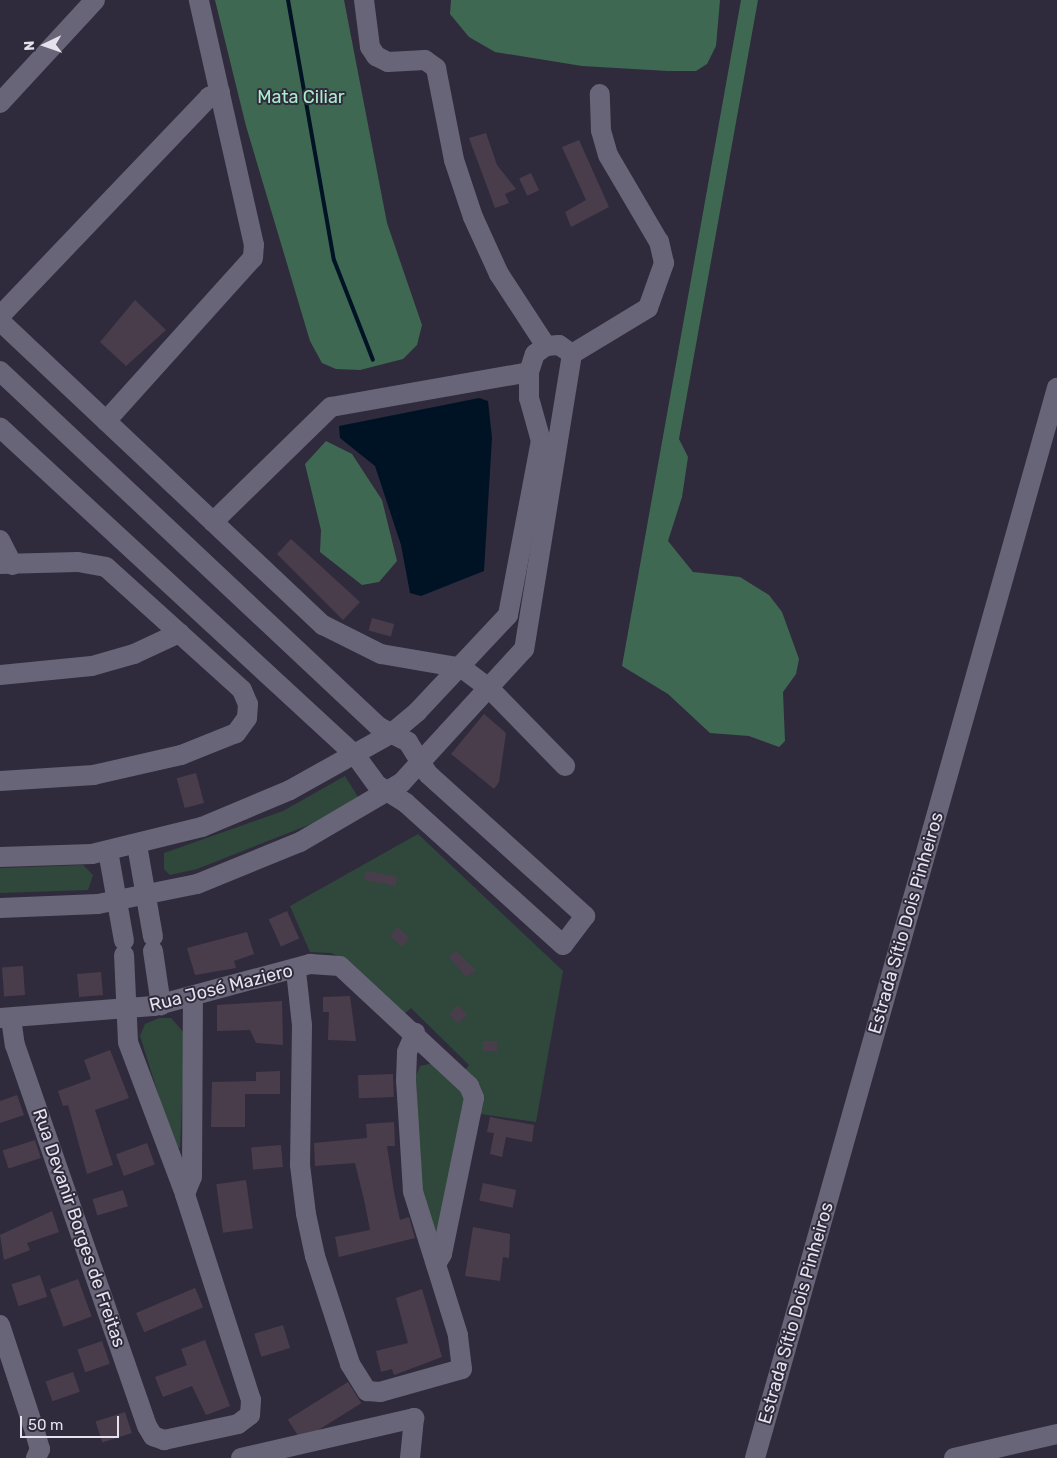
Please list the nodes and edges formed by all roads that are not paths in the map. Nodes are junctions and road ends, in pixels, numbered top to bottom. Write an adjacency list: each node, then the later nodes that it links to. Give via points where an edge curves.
1 (95, 0): 6 (street)
2 (199, 0): 4 (street)
3 (364, 0): 9 (street, via 370,47 376,56 388,62 425,60 436,68 454,160 472,217 502,280)
4 (220, 92): 7 (street, via 209,98); 14 (street, via 254,244 253,258)
5 (600, 94): 10 (street, via 601,130 608,155 659,242 664,263 653,301 645,311)
6 (0, 103)
7 (0, 316)
8 (0, 321): 14 (street)
9 (546, 346): 10 (street, via 559,345); 12 (street, via 536,354)
10 (572, 354): 22 (street, via 524,649)
11 (0, 371): 23 (street, via 379,727)
12 (529, 372): 16 (street, via 331,407); 20 (street, via 529,398 541,440 512,605 502,625)
13 (1057, 388): 48 (street, Estrada Sítio Dois Pinheiros)
14 (106, 421): 16 (street)
15 (0, 427): 24 (street)
16 (213, 522): 20 (street, via 337,634 381,654)
17 (0, 540): 18 (street)
18 (6, 565): 19 (street, via 78,562 106,566)
19 (179, 633): 21 (street, via 134,654 92,666); 27 (street, via 242,690 248,712 236,733 124,770 65,779)
20 (462, 668): 22 (street); 23 (street)
21 (0, 674)
22 (489, 688): 25 (street); 26 (street)
23 (392, 733): 24 (street); 25 (street, via 408,742)
24 (355, 755): 28 (street, via 369,776); 29 (street, via 248,809)
25 (419, 763): 28 (street); 28 (street, via 585,916 563,945 406,803)
26 (565, 766)
27 (0, 781)
28 (388, 793): 32 (street, via 261,860 197,884)
29 (137, 845): 30 (street); 32 (street)
30 (108, 851): 31 (street, via 42,859); 33 (street)
31 (0, 857)
32 (147, 896): 33 (street); 37 (street)
33 (116, 901): 34 (street); 38 (street)
34 (0, 908)
35 (296, 971): 36 (street, Rua José Maziero); 40 (street, Rua José Maziero, via 323,963 340,966); 42 (street, via 302,1025 300,1165 306,1214 315,1256 350,1364 367,1391 380,1392 454,1374 462,1369 464,1356)
36 (193, 999): 37 (street, Rua José Maziero); 41 (street, via 192,1177)
37 (160, 1005): 38 (street, Rua José Maziero)
38 (130, 1010): 39 (street, Rua José Maziero); 41 (street, via 128,1042)
39 (5, 1018): 41 (street, Rua Devanir Borges de Freitas, via 153,1436 164,1440 238,1424 250,1415 251,1400)
40 (415, 1033): 42 (street, via 407,1052 407,1139 413,1191); 42 (street, Rua José Maziero, via 469,1086 474,1098 442,1254)
41 (184, 1194)
42 (436, 1264)
43 (0, 1325): 45 (street, via 40,1449)
44 (1057, 1434): 49 (street)
45 (36, 1458)
46 (241, 1458): 47 (street, via 414,1418)
47 (410, 1458)
48 (755, 1458)
49 (954, 1458)

